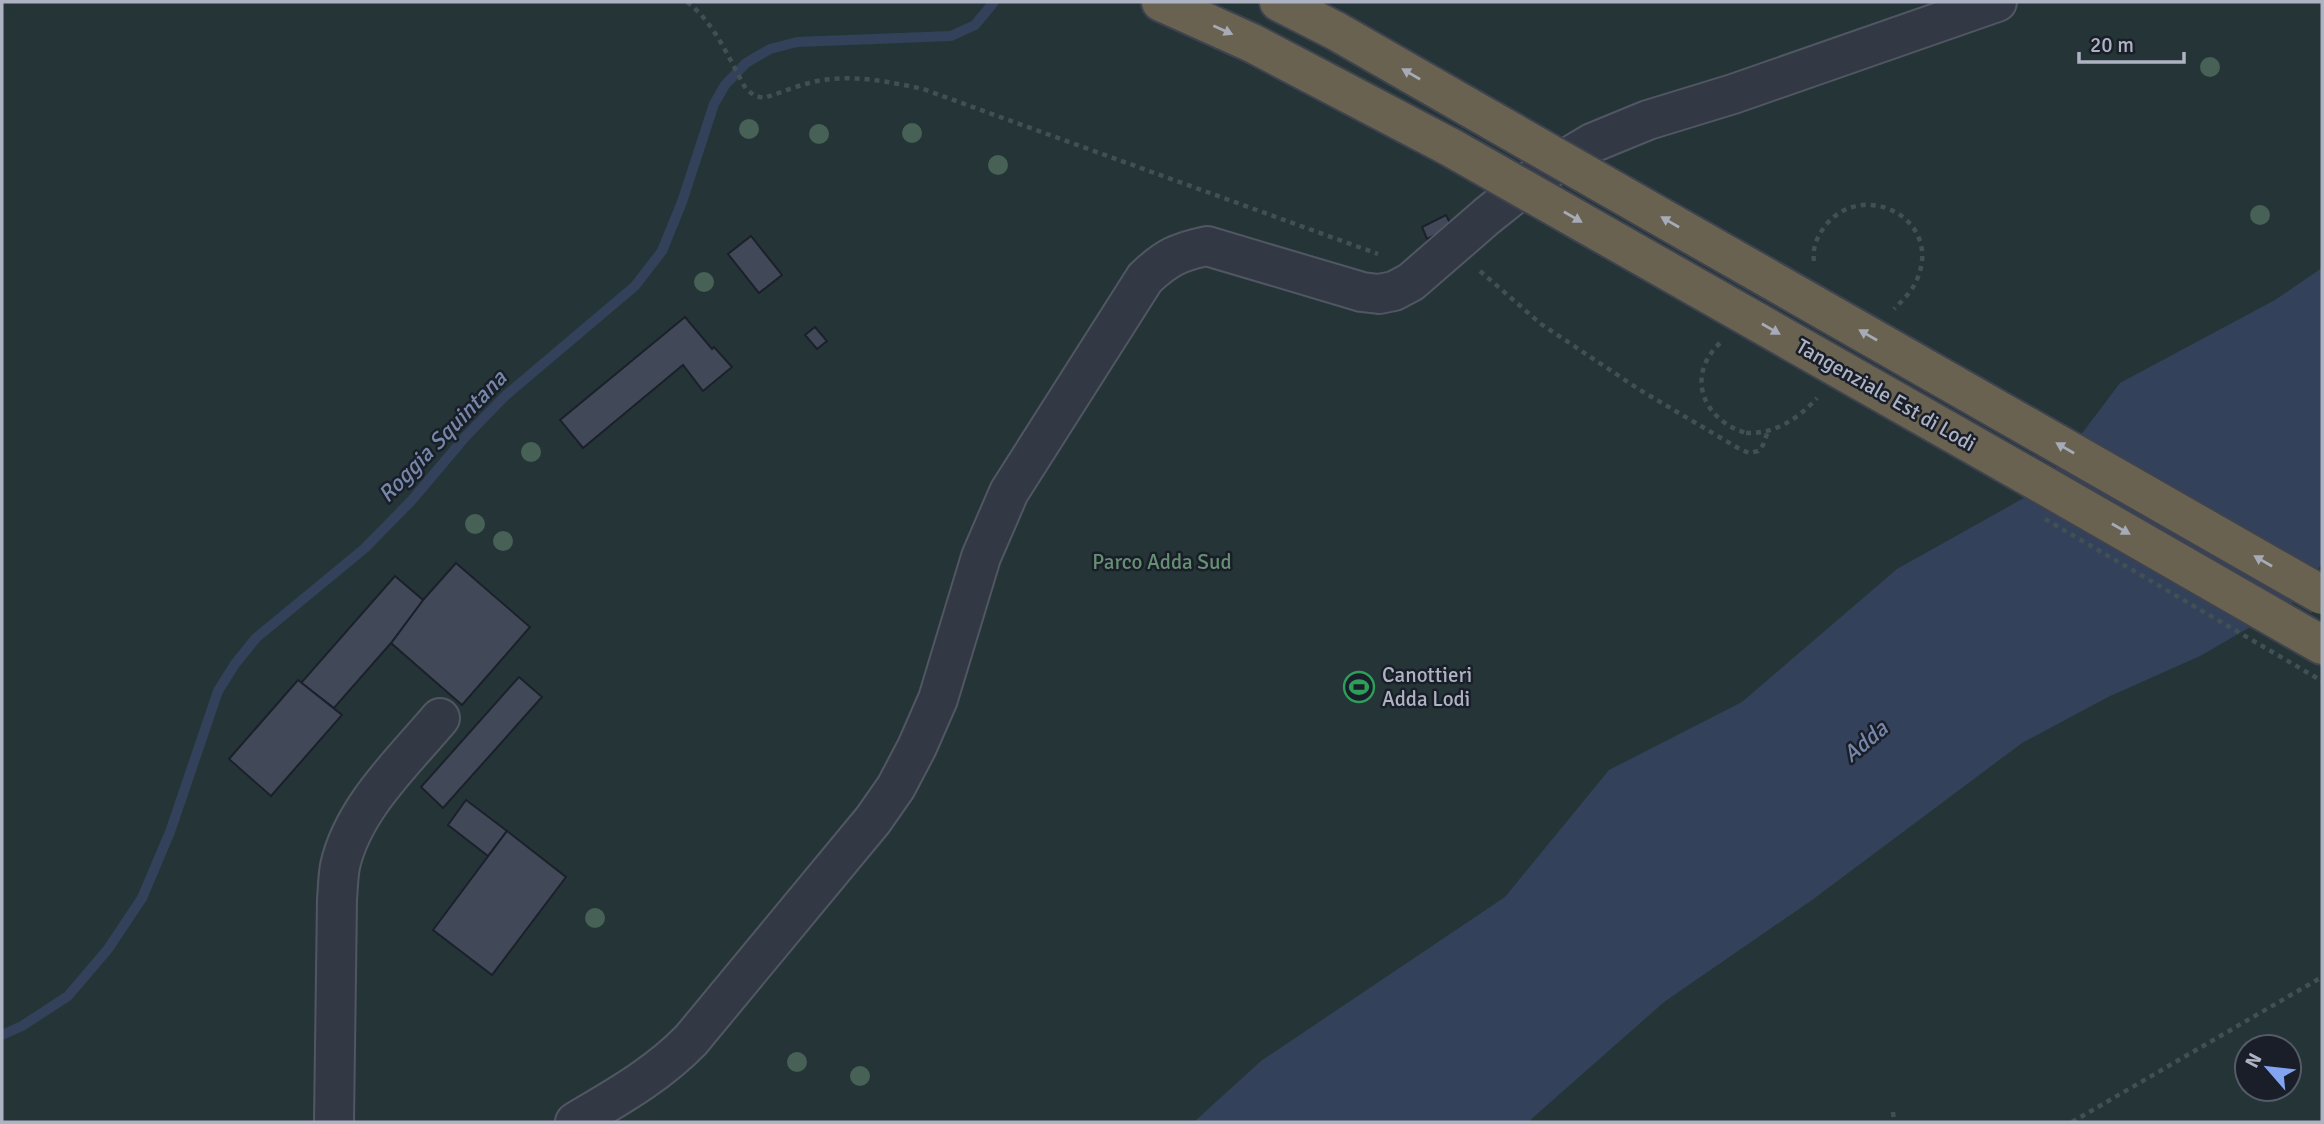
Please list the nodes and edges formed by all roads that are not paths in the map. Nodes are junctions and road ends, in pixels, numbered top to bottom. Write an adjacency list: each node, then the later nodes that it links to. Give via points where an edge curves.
1 (1161, 2): 5 (highway, Tangenziale Est di Lodi, one-way to 5, bridge, via 1252,43 1450,147)
2 (1279, 2): 4 (highway, Tangenziale Est di Lodi, one-way to 2, bridge)
3 (1997, 2): 8 (street, via 1592,143 1537,176 1411,282 1394,290 1362,292 1207,246 1164,260 1145,278 1009,492 981,557 938,699 896,787 672,1060)
4 (2322, 595)
5 (2322, 645)
6 (440, 718): 7 (street, via 376,793 351,834 341,866)
7 (334, 1122)
8 (575, 1122)

